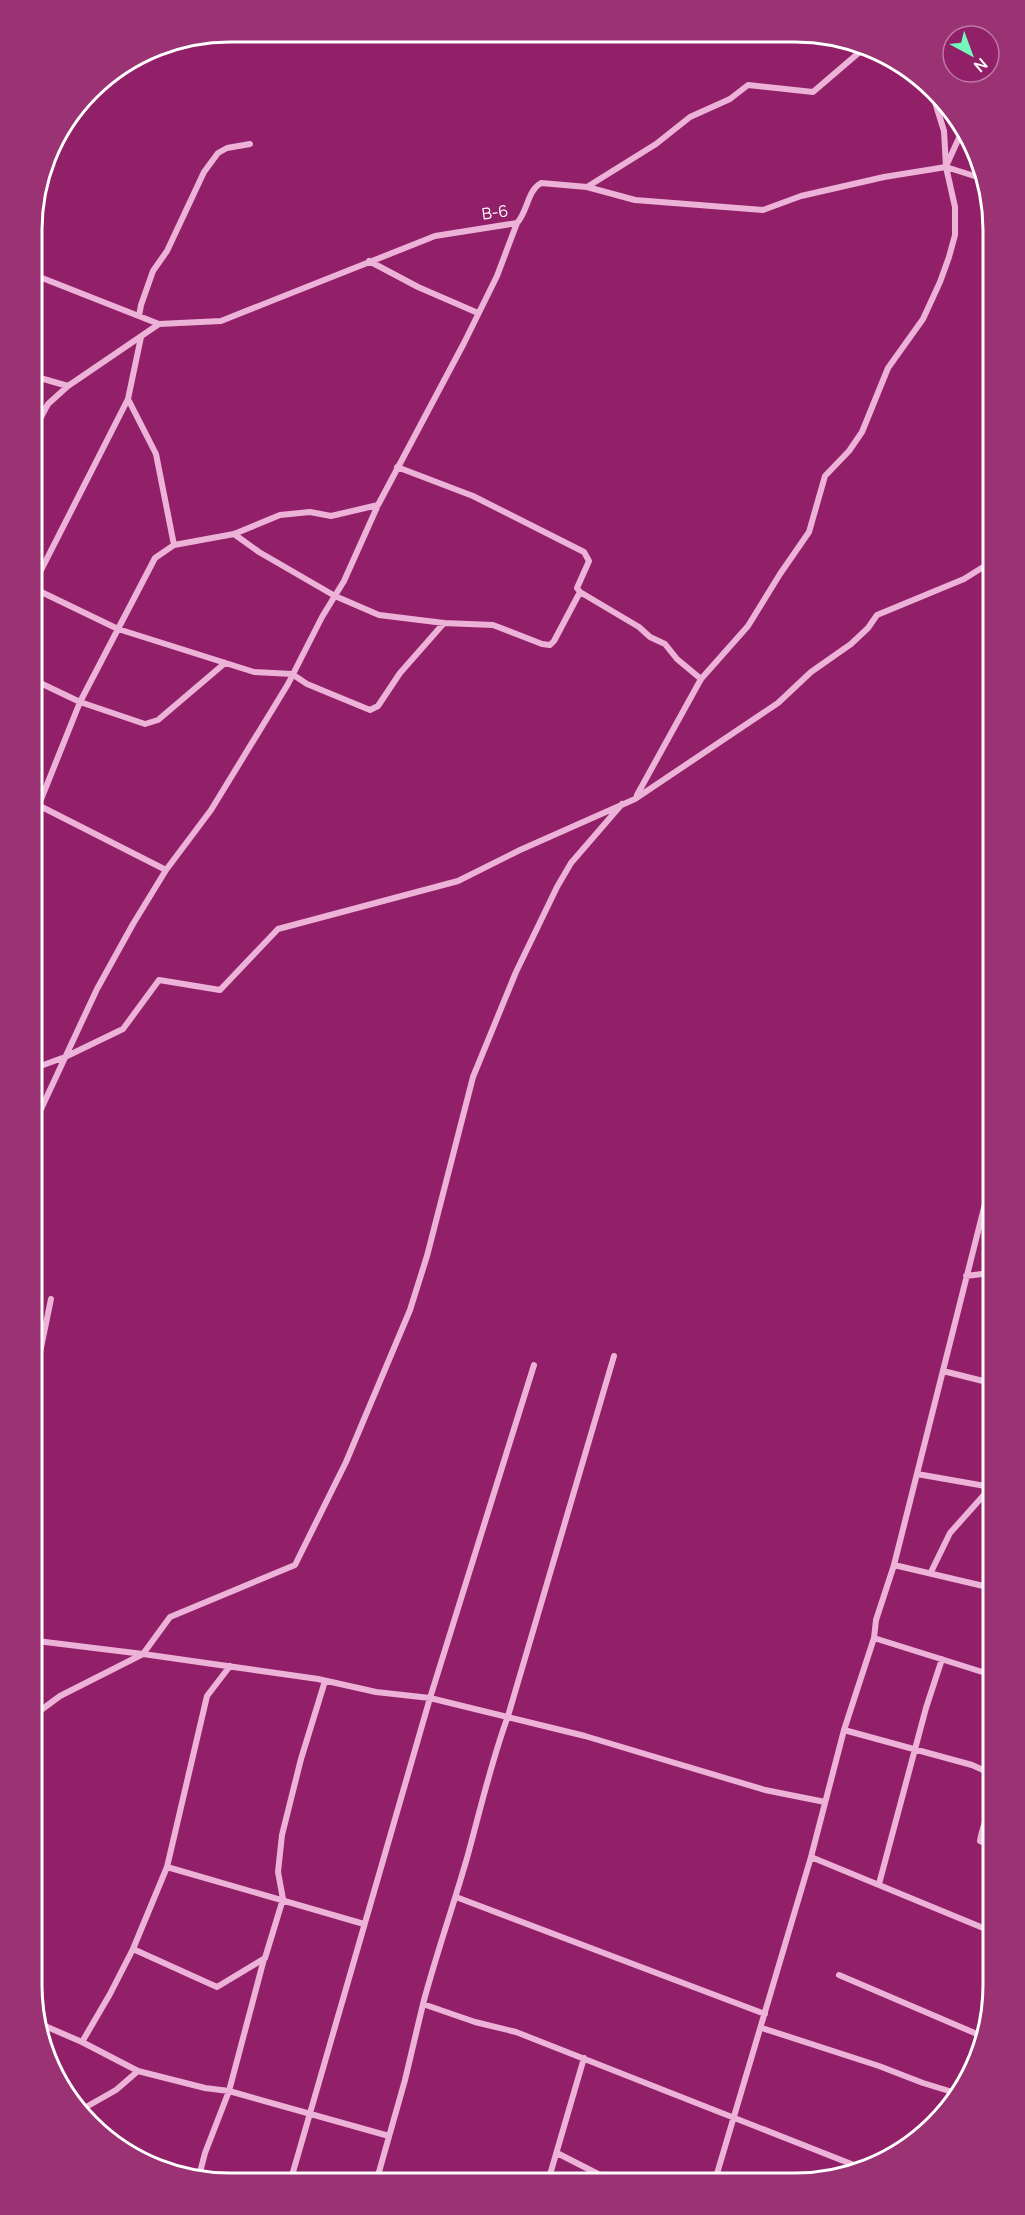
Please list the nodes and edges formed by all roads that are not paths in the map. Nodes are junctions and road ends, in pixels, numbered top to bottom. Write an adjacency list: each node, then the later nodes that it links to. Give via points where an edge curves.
1 (858, 53): 7 (street, via 813,92 748,85 730,99 690,117 656,144)
2 (937, 107): 5 (street, via 944,131)
3 (959, 138): 5 (street)
4 (250, 144): 12 (street, via 218,153 204,172 167,251 153,271)
5 (946, 167): 6 (street, B-6); 7 (street, B-6, via 801,196 763,210 635,200); 32 (street, via 955,207 955,235 924,319 888,368 862,432 825,476 809,532 748,626)
6 (975, 176)
7 (587, 187): 8 (street, B-6, via 541,183 534,187)
8 (517, 223): 9 (street, B-6, via 435,236); 11 (street)
9 (369, 261): 11 (street); 13 (street, B-6, via 221,321)
10 (42, 278): 12 (street)
11 (478, 313): 19 (street)
12 (139, 316): 13 (street)
13 (159, 324): 14 (street)
14 (141, 337): 16 (street); 17 (street)
15 (42, 379): 16 (street)
16 (68, 386): 18 (street)
17 (128, 399): 22 (street, via 156,454); 24 (street)
18 (42, 415)
19 (397, 467): 20 (street); 26 (street, via 473,496 584,552 589,561 577,588)
20 (378, 505): 21 (street, via 331,516 310,512 280,515); 27 (street)
21 (234, 534): 22 (street); 27 (street)
22 (174, 545): 29 (street, via 155,558)
23 (983, 567): 36 (street, via 964,579 877,615 851,644 811,672 778,703)
24 (42, 569)
25 (42, 591): 29 (street)
26 (580, 592): 28 (street, via 550,645 493,625); 32 (street, via 665,644)
27 (335, 596): 28 (street, via 379,615); 31 (street)
28 (444, 623): 31 (street, via 374,710 307,684)
29 (118, 629): 30 (street); 34 (street)
30 (225, 663): 31 (street, via 254,672); 34 (street, via 150,724)
31 (292, 674): 39 (street, via 211,810)
32 (701, 679): 36 (street)
33 (42, 684): 34 (street)
34 (80, 702): 35 (street)
35 (42, 790)
36 (635, 799): 37 (street)
37 (622, 804): 40 (street, via 458,881 278,929 220,990 159,980 123,1029); 60 (street, via 571,863 516,972 473,1077 410,1310 346,1462 295,1565 170,1617)
38 (42, 807): 39 (street)
39 (166, 870): 40 (street, via 102,979)
40 (65, 1058): 41 (street); 42 (street)
41 (42, 1066)
42 (42, 1107)
43 (983, 1211): 45 (street)
44 (983, 1274): 45 (street)
45 (966, 1276): 50 (street)
46 (51, 1299): 47 (street)
47 (42, 1343)
48 (614, 1356): 67 (street)
49 (534, 1365): 65 (street)
50 (944, 1371): 51 (street); 52 (street)
51 (983, 1381)
52 (917, 1474): 53 (street); 55 (street)
53 (983, 1486)
54 (983, 1496): 56 (street, via 950,1533)
55 (894, 1565): 56 (street); 58 (street)
56 (931, 1572): 57 (street)
57 (983, 1586)
58 (874, 1638): 61 (street); 68 (street)
59 (42, 1642): 60 (street)
60 (143, 1654): 62 (street); 66 (street, via 60,1696)
61 (942, 1659): 63 (street); 69 (street)
62 (230, 1666): 64 (street); 73 (street, via 207,1696)
63 (983, 1672)
64 (325, 1681): 65 (street); 76 (street, via 282,1835 278,1872)
65 (430, 1698): 67 (street); 77 (street)
66 (42, 1709)
67 (508, 1716): 71 (street, via 765,1790); 75 (street)
68 (844, 1730): 69 (street); 71 (street)
69 (916, 1750): 70 (street); 74 (street)
70 (983, 1770)
71 (825, 1802): 72 (street)
72 (811, 1857): 74 (street); 83 (street)
73 (167, 1867): 76 (street); 79 (street)
74 (879, 1884): 78 (street)
75 (456, 1897): 82 (street); 83 (street)
76 (283, 1899): 77 (street); 80 (street)
77 (364, 1924): 93 (street)
78 (983, 1928)
79 (133, 1949): 80 (street, via 217,1987); 87 (street)
80 (264, 1958): 90 (street)
81 (839, 1975): 86 (street)
82 (423, 2004): 88 (street, via 516,2032); 95 (street)
83 (765, 2014): 85 (street)
84 (47, 2027): 87 (street)
85 (762, 2028): 91 (street); 94 (street)
86 (977, 2034)
87 (82, 2042): 89 (street)
88 (584, 2058): 94 (street); 96 (street)
89 (138, 2071): 90 (street); 92 (street, via 116,2090)
90 (229, 2091): 93 (street); 98 (street)
91 (949, 2091)
92 (87, 2106)
93 (311, 2114): 95 (street); 99 (street)
94 (733, 2116): 97 (street); 103 (street)
95 (389, 2136): 100 (street)
96 (556, 2153): 101 (street); 102 (street)
97 (852, 2164)
98 (201, 2170)
99 (293, 2173)
100 (379, 2173)
101 (550, 2173)
102 (596, 2173)
103 (717, 2173)

